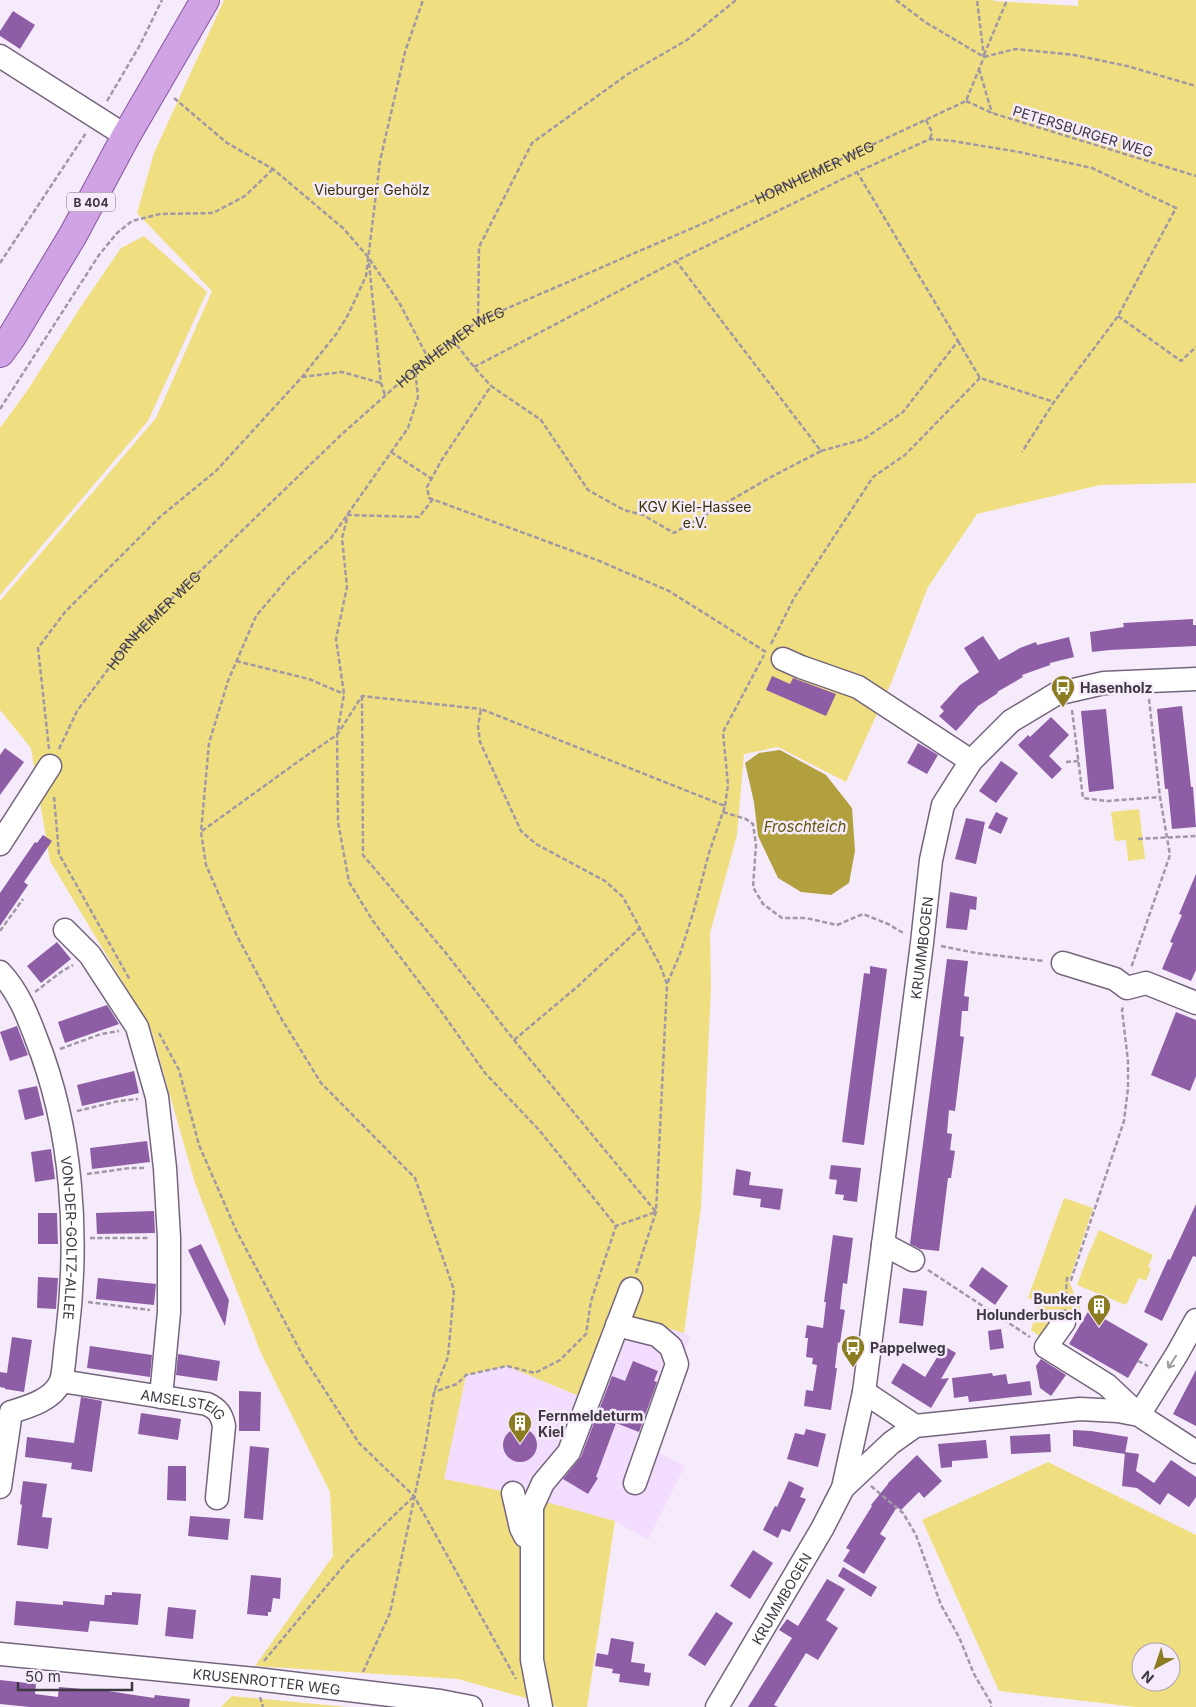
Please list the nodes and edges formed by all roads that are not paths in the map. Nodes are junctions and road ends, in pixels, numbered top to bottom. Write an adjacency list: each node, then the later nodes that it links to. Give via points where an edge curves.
1 (205, 0): 3 (main road, B 404)
2 (0, 56): 3 (street)
3 (126, 136): 4 (main road, B 404, via 73,235)
4 (0, 353)
5 (774, 655): 7 (street, via 858,687)
6 (1196, 679): 7 (street, KRUMMBOGEN, via 1104,683 1056,694 1011,721)
7 (971, 761): 14 (street, KRUMMBOGEN, via 943,805 931,860)
8 (50, 766): 9 (street)
9 (0, 844)
10 (65, 930): 22 (street, via 90,955 147,1028 165,1168 169,1238 169,1312)
11 (1063, 963): 13 (street, via 1115,979 1127,988 1146,983)
12 (0, 972): 20 (street, VON-DER-GOLTZ-ALLEE, via 22,1002 43,1054 61,1115 70,1176 72,1239 71,1300)
13 (1196, 1003)
14 (883, 1244): 15 (street); 21 (street, KRUMMBOGEN)
15 (913, 1260)
16 (631, 1289): 19 (street)
17 (1196, 1320): 24 (street, one-way to 24)
18 (1064, 1322): 24 (street, via 1046,1347 1108,1385)
19 (617, 1325): 28 (street, via 657,1335 671,1347 677,1364); 32 (street, via 568,1452 543,1483 532,1507)
20 (61, 1382): 22 (street, AMSELSTEIG); 23 (street, via 49,1396 31,1406)
21 (864, 1392): 25 (street); 27 (street, KRUMMBOGEN)
22 (161, 1397): 31 (street, AMSELSTEIG, via 207,1404 218,1410 222,1417 224,1426)
23 (6, 1411): 29 (street)
24 (1139, 1415): 25 (street, via 1080,1409); 26 (street)
25 (915, 1426): 27 (street, KRUMMBOGEN, via 891,1443)
26 (1196, 1452)
27 (851, 1482): 36 (street, KRUMMBOGEN)
28 (635, 1483)
29 (0, 1487)
30 (513, 1493): 32 (street, via 521,1528)
31 (217, 1498)
32 (532, 1548): 35 (street, via 532,1660)
33 (0, 1654): 34 (street, KRUSENROTTER WEG, via 256,1679)
34 (471, 1707)
35 (541, 1707)
36 (716, 1707)

